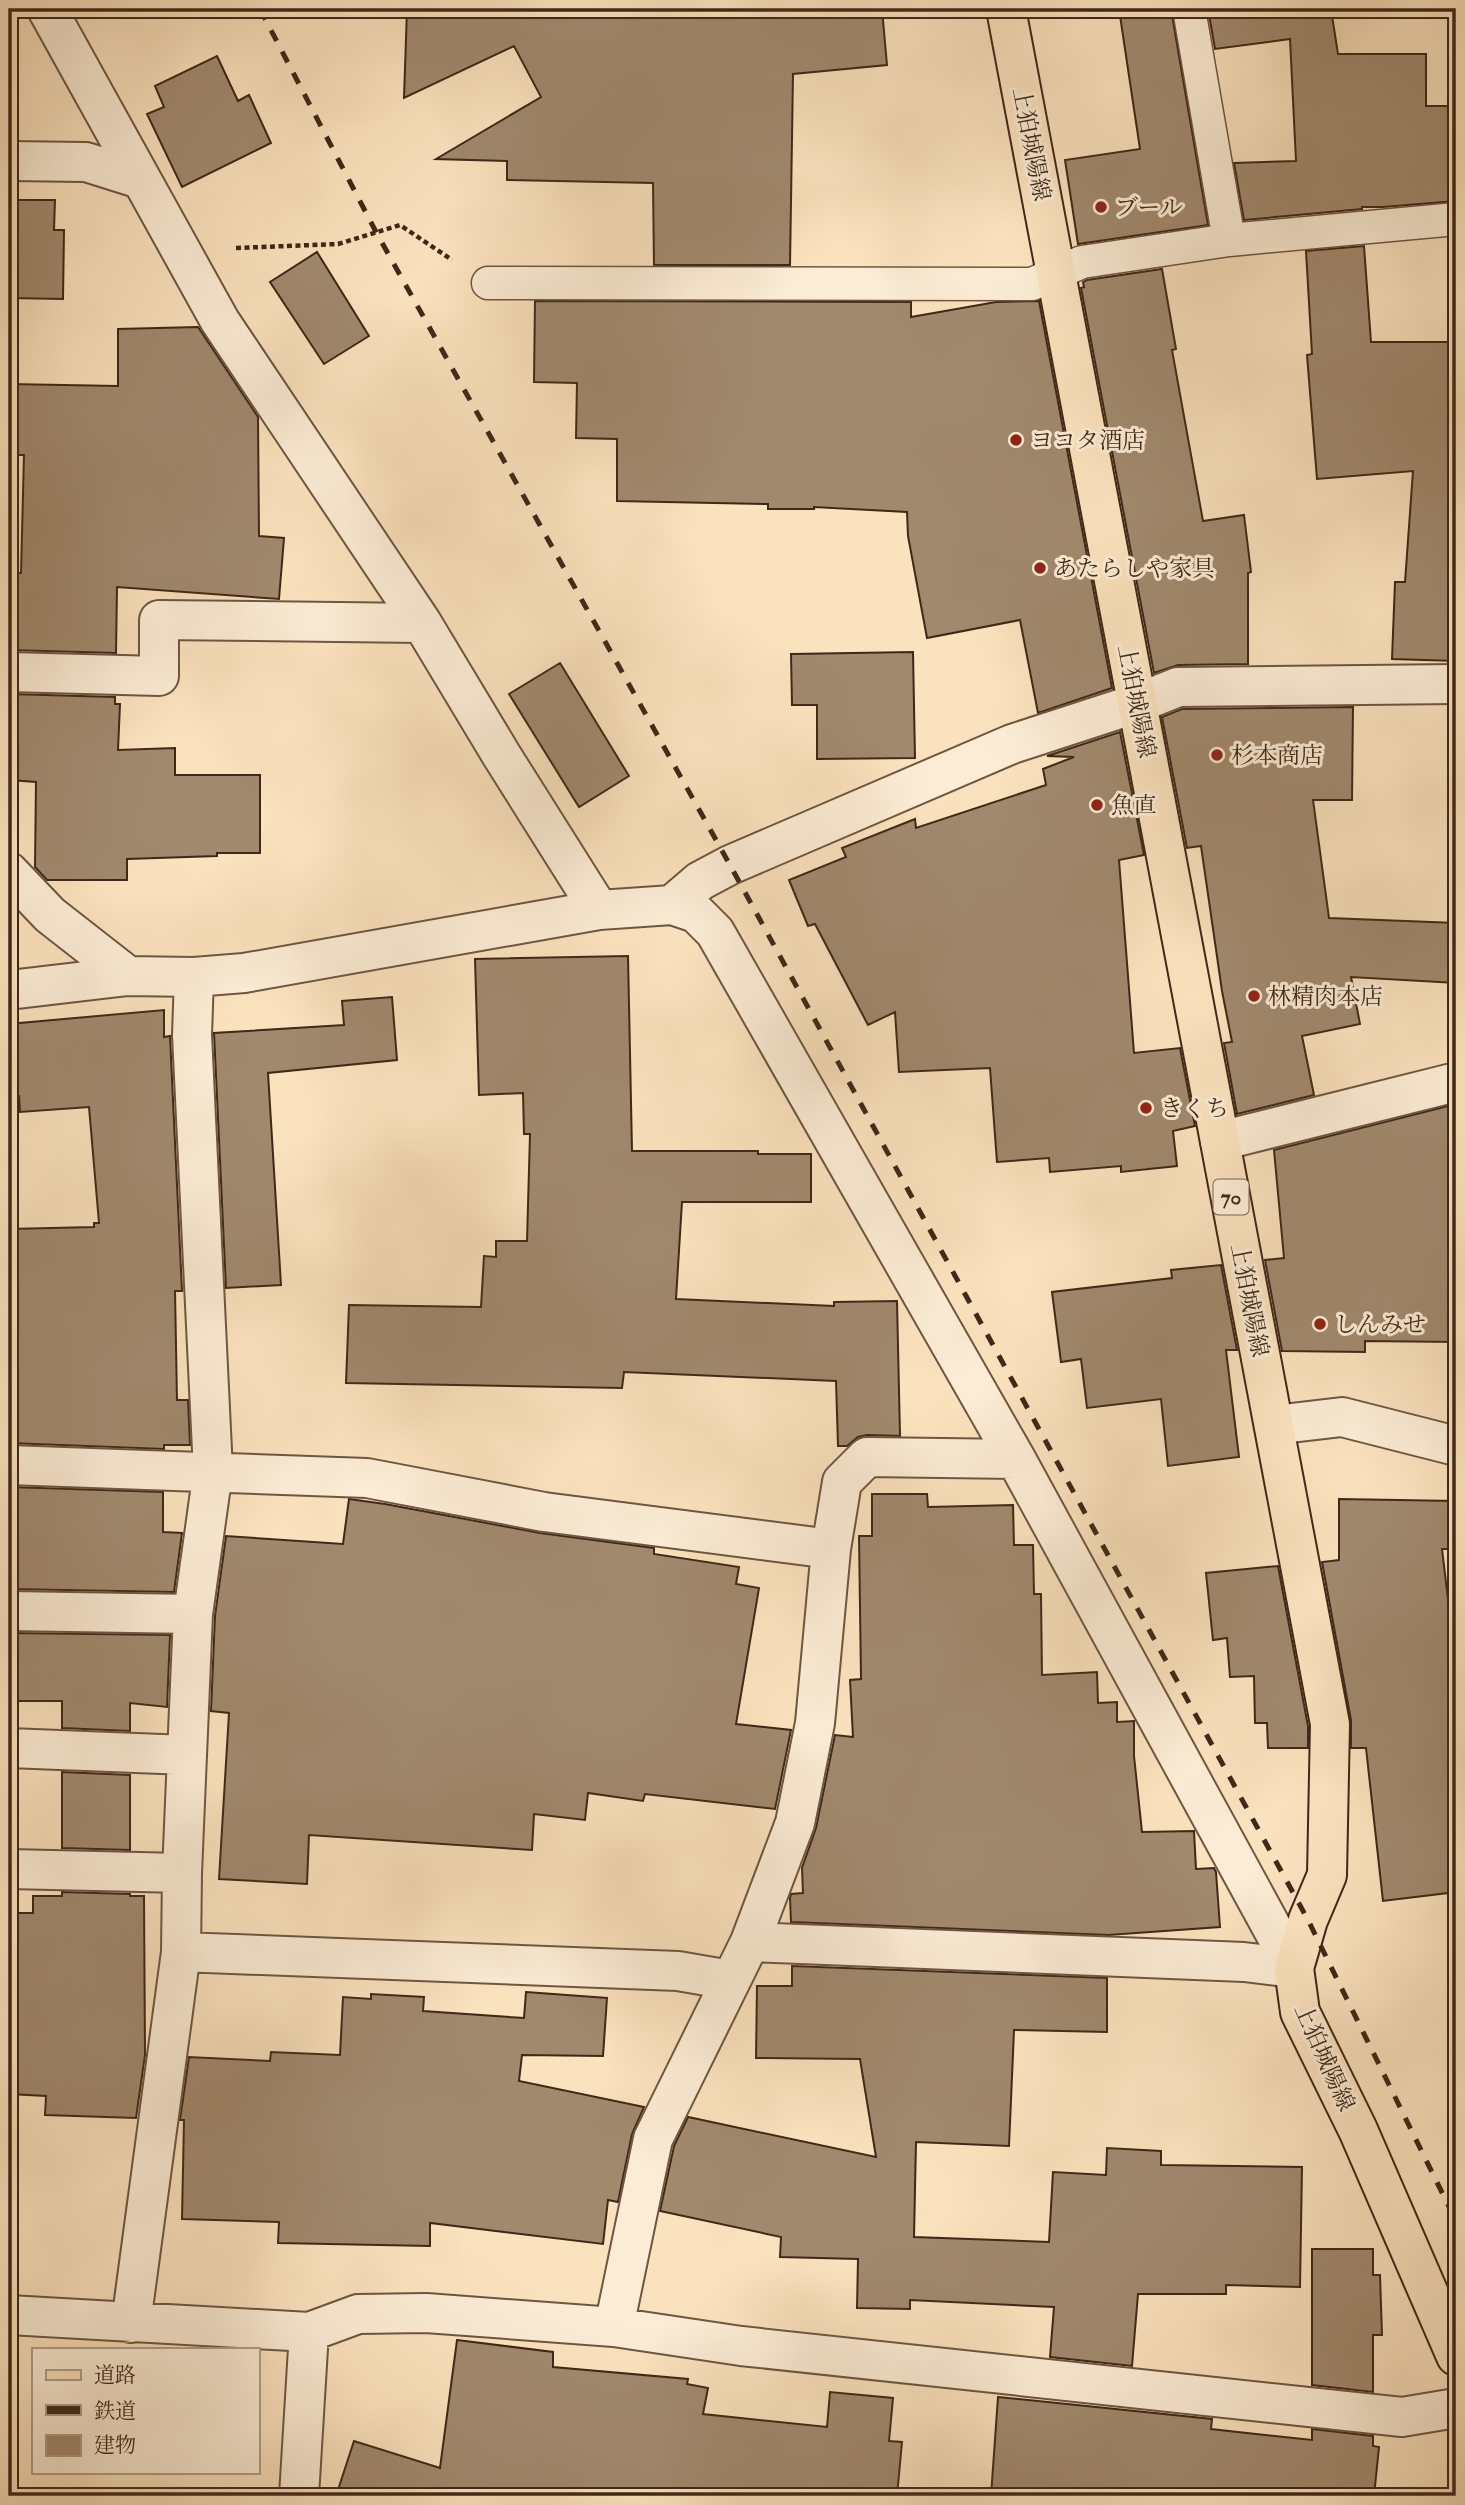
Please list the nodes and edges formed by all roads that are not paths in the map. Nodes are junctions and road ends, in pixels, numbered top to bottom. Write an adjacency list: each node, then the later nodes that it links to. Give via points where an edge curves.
1 (47, 9): 5 (street)
2 (1006, 9): 8 (main road, 上狛城陽線 / 70)
3 (1189, 9): 7 (lane)
4 (9, 161): 5 (street, via 86,162)
5 (140, 179): 10 (street, via 220,321)
6 (1456, 219): 7 (lane)
7 (1229, 240): 8 (lane, via 1082,262)
8 (1057, 273): 9 (lane, via 1032,284); 13 (main road, 上狛城陽線 / 70)
9 (488, 284)
10 (422, 624): 11 (street, via 159,620 159,676); 16 (street)
11 (9, 672)
12 (1456, 684): 13 (street, via 1178,687)
13 (1138, 703): 15 (street, via 1012,744 730,865 700,881); 21 (main road, 上狛城陽線 / 70)
14 (9, 872): 17 (street, via 50,915)
15 (673, 905): 16 (street); 24 (street, via 696,913 715,932)
16 (599, 910): 18 (street, via 244,973)
17 (128, 976): 18 (street); 19 (street)
18 (194, 977): 26 (street, via 192,1035)
19 (9, 990)
20 (1456, 1082): 21 (street)
21 (1220, 1141): 22 (main road, 上狛城陽線 / 70)
22 (1274, 1425): 23 (street, via 1342,1417); 36 (main road, 上狛城陽線 / 70, via 1330,1724 1327,1875)
23 (1456, 1446)
24 (1016, 1459): 27 (street, via 867,1457 842,1482); 36 (street)
25 (9, 1465): 26 (street)
26 (213, 1471): 27 (street, via 367,1478 544,1512); 29 (street)
27 (831, 1549): 34 (street, via 815,1723 797,1811)
28 (9, 1611): 29 (street)
29 (193, 1614): 31 (street)
30 (9, 1748): 31 (street)
31 (187, 1755): 33 (street)
32 (9, 1868): 33 (street)
33 (182, 1874): 35 (street)
34 (750, 1942): 36 (street, via 1244,1962); 37 (street)
35 (181, 1952): 37 (street, via 678,1971); 39 (street)
36 (1294, 1968): 42 (main road, 上狛城陽線 / 70, via 1300,2012 1358,2130)
37 (730, 1980): 40 (street, via 653,2139)
38 (9, 2315): 39 (street)
39 (131, 2323): 41 (street)
40 (614, 2327): 41 (street, via 426,2313 358,2314); 43 (street, via 741,2346 1402,2417)
41 (309, 2332): 44 (street)
42 (1456, 2356)
43 (1456, 2408)
44 (299, 2496)

